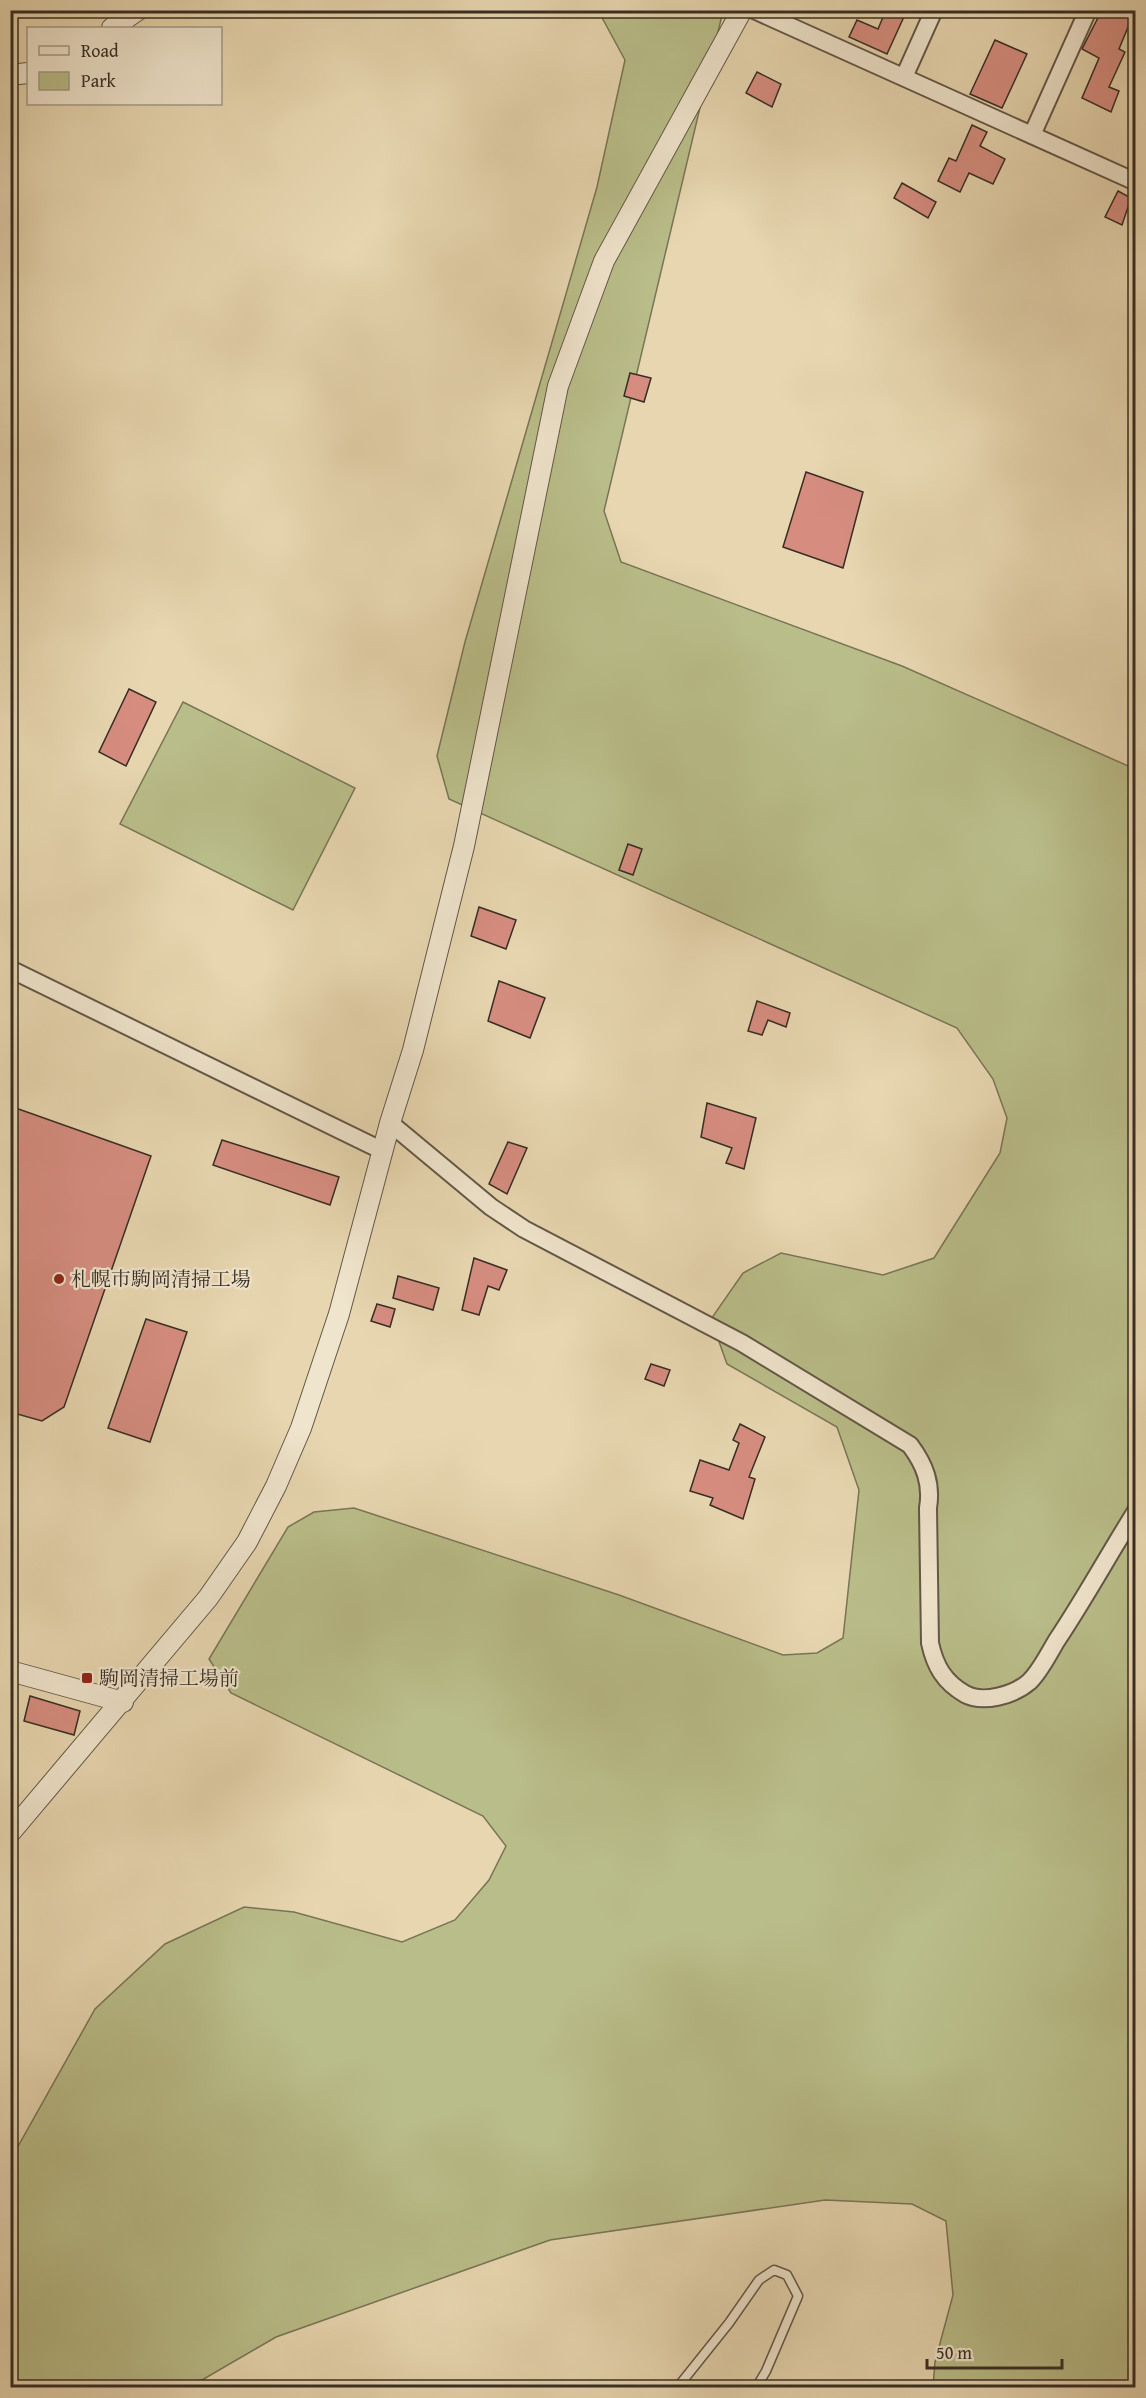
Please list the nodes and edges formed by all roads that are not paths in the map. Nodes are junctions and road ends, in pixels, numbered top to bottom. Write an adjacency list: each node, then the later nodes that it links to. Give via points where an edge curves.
1 (138, 10): 6 (street)
2 (742, 10): 13 (street, via 604,261 558,386 464,846 413,1050)
3 (754, 10): 9 (street)
4 (934, 10): 9 (street)
5 (1088, 10): 10 (street)
6 (113, 27)
7 (27, 73): 8 (street)
8 (10, 75)
9 (904, 77): 10 (street)
10 (1032, 135): 11 (street)
11 (1136, 182)
12 (10, 969): 14 (street)
13 (390, 1123): 14 (street); 15 (street, via 491,1207 524,1229 742,1343 910,1445 931,1486 928,1508 932,1654 944,1677 967,1696 994,1697 1029,1681 1091,1589)
14 (383, 1151): 17 (street, via 339,1314 301,1428 276,1486 247,1542 208,1598)
15 (1136, 1511)
16 (10, 1671): 17 (street)
17 (123, 1702): 18 (street)
18 (10, 1833)
19 (677, 2388): 20 (lane, via 759,2280 774,2270 787,2275 798,2296)
20 (756, 2388)

